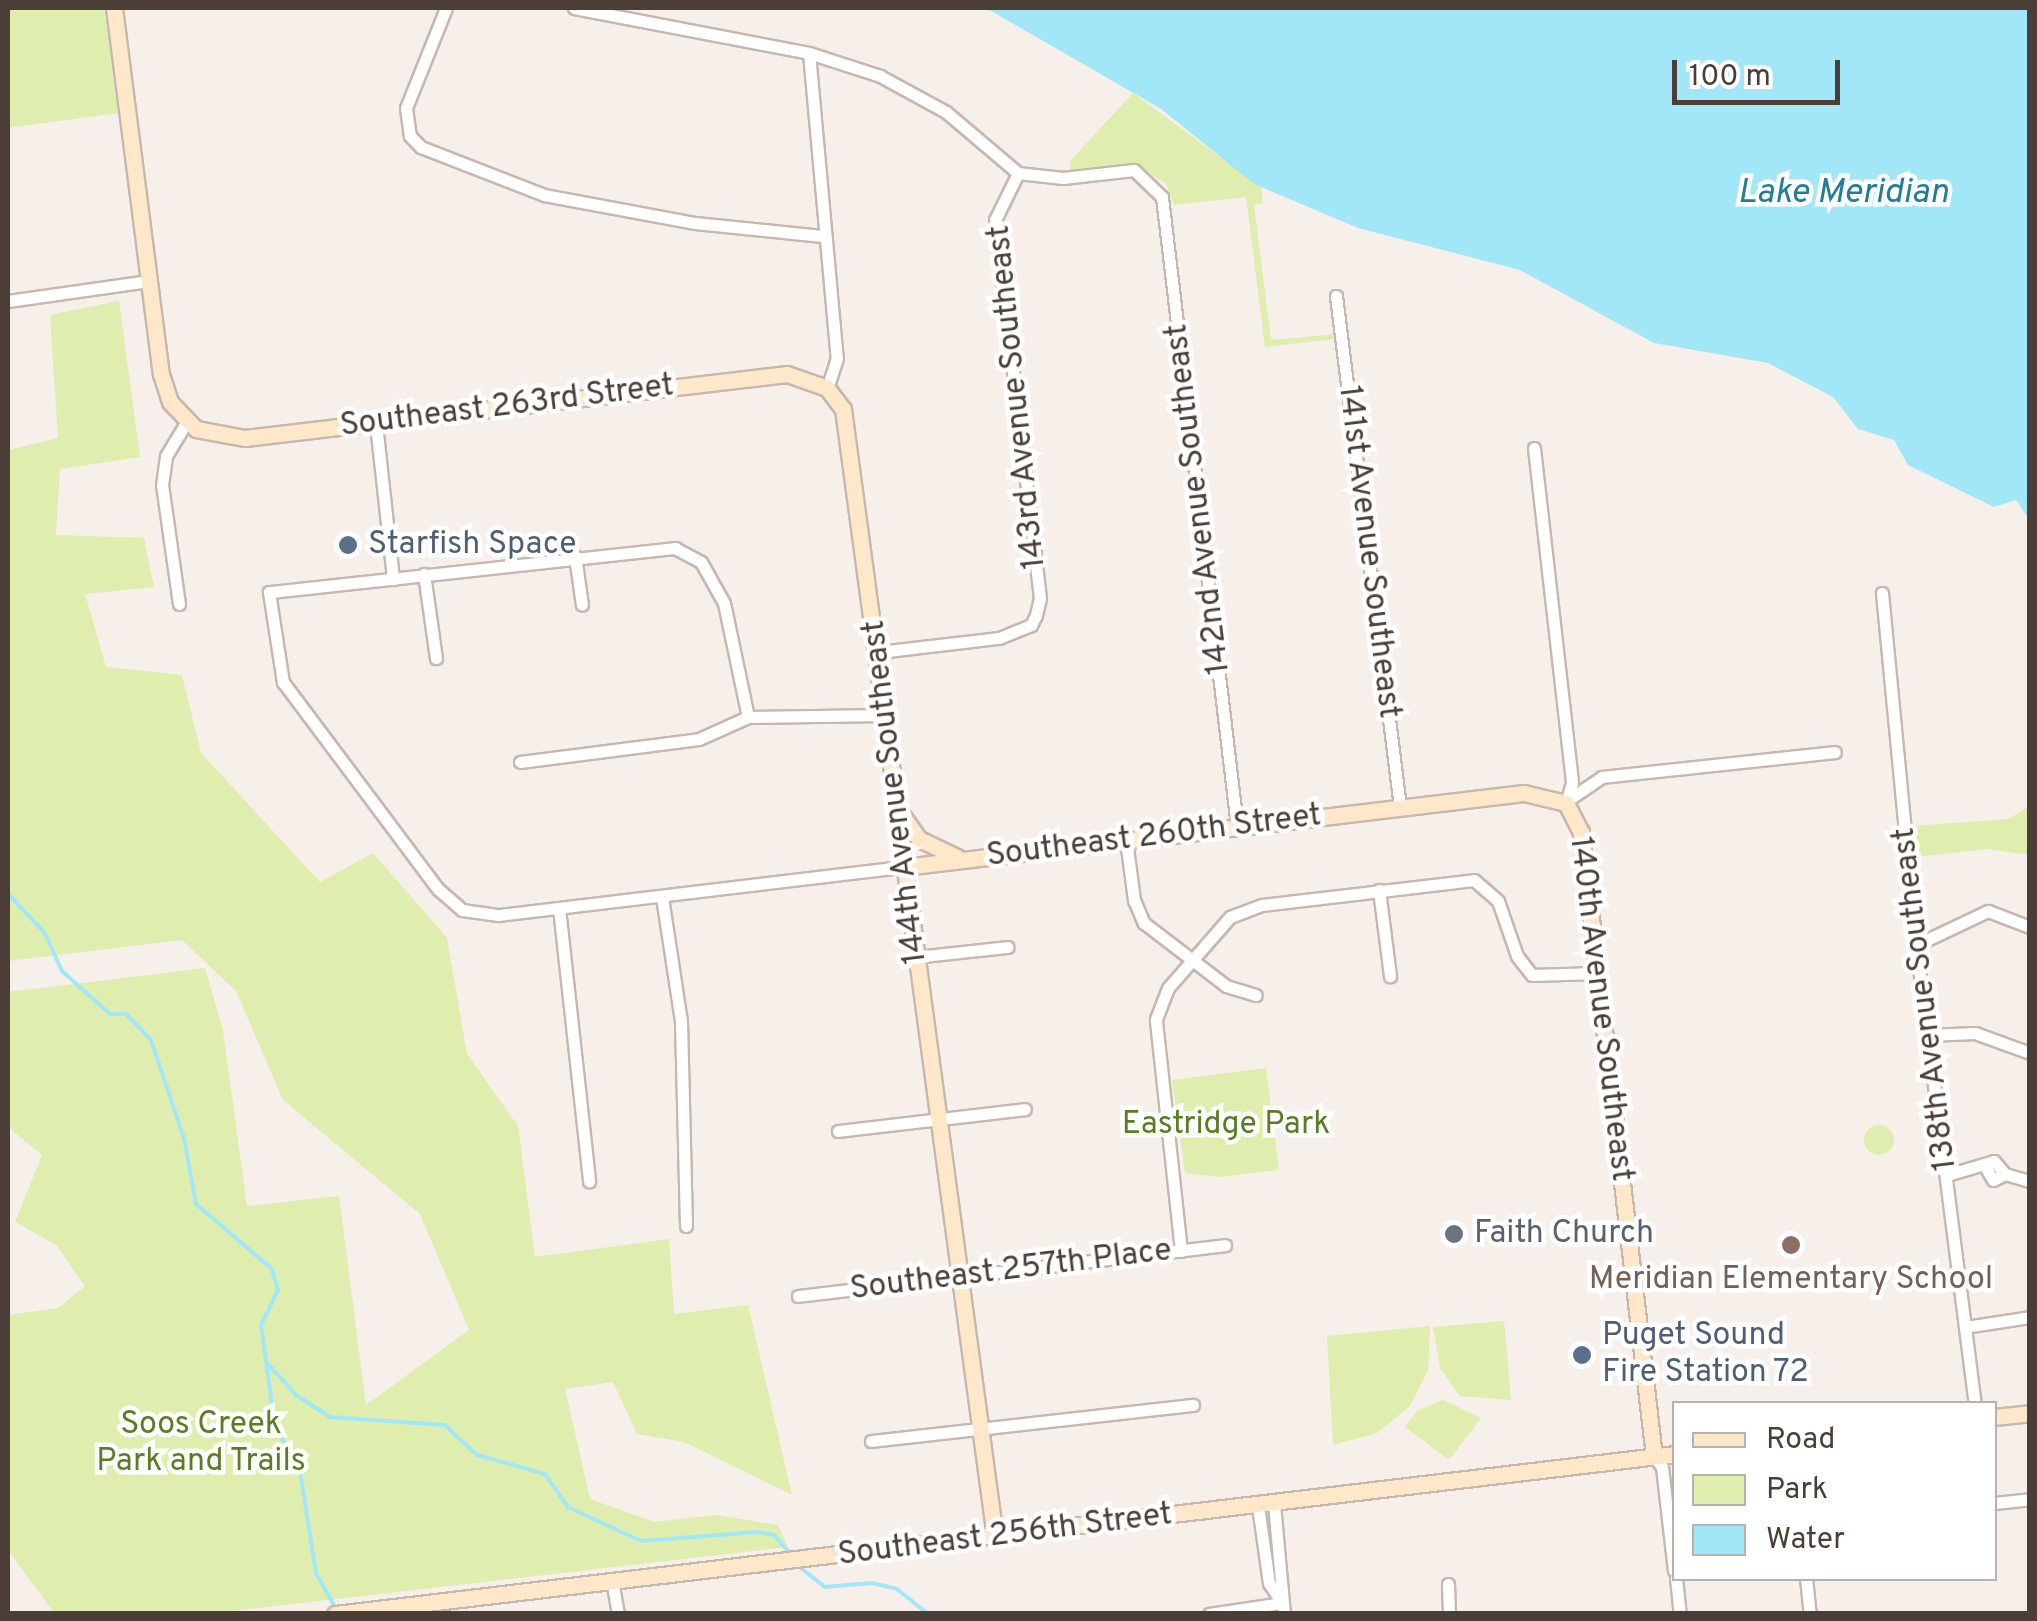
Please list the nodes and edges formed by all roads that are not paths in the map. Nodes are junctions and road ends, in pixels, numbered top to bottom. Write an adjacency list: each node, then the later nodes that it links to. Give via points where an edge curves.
1 (114, 8): 7 (street)
2 (446, 8): 6 (street, via 410,88 406,124 421,147 544,196 694,223)
3 (574, 8): 4 (street)
4 (809, 54): 5 (street, via 880,76 946,112); 6 (street)
5 (1018, 173): 20 (street, 143rd Avenue Southeast, via 995,220 1040,598 1031,625 999,638); 29 (street, 142nd Avenue Southeast, via 1063,178 1127,169 1148,177 1165,209)
6 (822, 236): 10 (street, via 837,358)
7 (149, 281): 9 (street); 11 (street, via 161,374)
8 (1336, 296): 28 (street, 141st Avenue Southeast)
9 (8, 301)
10 (827, 388): 12 (street, Southeast 263rd Street, via 797,376 756,376); 20 (street, 144th Avenue Southeast, via 850,428)
11 (186, 423): 12 (street, Southeast 263rd Street, via 245,438); 18 (street, via 163,467)
12 (376, 424): 16 (street)
13 (1534, 448): 27 (street, 140th Avenue Southeast, via 1572,783)
14 (575, 556): 15 (street); 19 (street); 23 (street, via 652,546 701,562 724,603)
15 (424, 574): 16 (street); 21 (street)
16 (393, 579): 35 (street, Southeast 260th Street, via 269,592 283,682 438,889 462,910 499,915)
17 (1882, 593): 38 (street, 138th Avenue Southeast)
18 (179, 604)
19 (582, 604)
20 (879, 652): 22 (street, 144th Avenue Southeast)
21 (436, 658)
22 (884, 715): 23 (street); 26 (street, 144th Avenue Southeast)
23 (748, 717): 25 (street, via 699,739)
24 (1835, 752): 27 (street, via 1602,777)
25 (520, 762)
26 (895, 800): 31 (street, via 910,832 928,846); 32 (street, 144th Avenue Southeast)
27 (1566, 803): 28 (street, Southeast 260th Street, via 1540,792); 41 (street, 140th Avenue Southeast, via 1581,832)
28 (1400, 807): 29 (street, Southeast 260th Street)
29 (1237, 826): 30 (street, Southeast 260th Street)
30 (1126, 840): 31 (street, Southeast 260th Street); 40 (street, via 1137,913 1154,936)
31 (971, 859): 32 (street, Southeast 260th Street)
32 (904, 867): 34 (street, Southeast 260th Street); 39 (street, 144th Avenue Southeast)
33 (1379, 890): 40 (street, via 1244,909); 41 (street, via 1458,880 1488,886 1517,956 1532,975); 42 (street)
34 (662, 897): 35 (street, Southeast 260th Street); 52 (street, via 680,1022)
35 (559, 908): 50 (street)
36 (2030, 926): 38 (street, via 1988,911)
37 (1007, 946): 39 (street)
38 (1916, 946): 44 (street, 138th Avenue Southeast)
39 (915, 957): 47 (street, 144th Avenue Southeast)
40 (1190, 961): 43 (street, via 1226,986); 54 (street, via 1163,998 1155,1032)
41 (1597, 973): 66 (street, 140th Avenue Southeast)
42 (1390, 976)
43 (1256, 995)
44 (1928, 1035): 45 (street, via 1974,1033); 49 (street, 138th Avenue Southeast)
45 (2030, 1053)
46 (1025, 1109): 47 (street)
47 (936, 1120): 48 (street); 55 (street, 144th Avenue Southeast)
48 (838, 1132)
49 (1947, 1175): 51 (street, via 1986,1168 1993,1180 2005,1174); 58 (street, 138th Avenue Southeast)
50 (589, 1181)
51 (2030, 1181)
52 (686, 1226)
53 (1224, 1246): 54 (street, Southeast 257th Place)
54 (1181, 1251): 55 (street, Southeast 257th Place)
55 (958, 1276): 56 (street, Southeast 257th Place); 63 (street, 144th Avenue Southeast)
56 (798, 1296)
57 (2030, 1317): 58 (street)
58 (1966, 1327): 59 (street, 138th Avenue Southeast)
59 (1975, 1401)
60 (1193, 1405): 63 (street)
61 (2030, 1413): 62 (street)
62 (1997, 1418)
63 (978, 1430): 64 (street); 70 (street, 144th Avenue Southeast)
64 (871, 1441)
65 (1672, 1454): 66 (street, Southeast 256th Street)
66 (1654, 1456): 69 (street, Southeast 256th Street); 71 (street, 140th Avenue Southeast, via 1662,1467)
67 (2030, 1499): 68 (street)
68 (1997, 1503)
69 (1266, 1505): 70 (street, Southeast 256th Street); 76 (street, via 1269,1584)
70 (995, 1537): 72 (street, Southeast 256th Street)
71 (1672, 1553)
72 (612, 1580): 77 (street, Southeast 256th Street); 79 (street)
73 (1676, 1581): 82 (street)
74 (1806, 1581): 83 (street)
75 (1448, 1584): 81 (street)
76 (1283, 1608): 80 (street)
77 (345, 1612): 78 (street, Southeast 256th Street)
78 (335, 1614)
79 (618, 1614)
80 (1209, 1614)
81 (1449, 1614)
82 (1680, 1614)
83 (1810, 1614)

